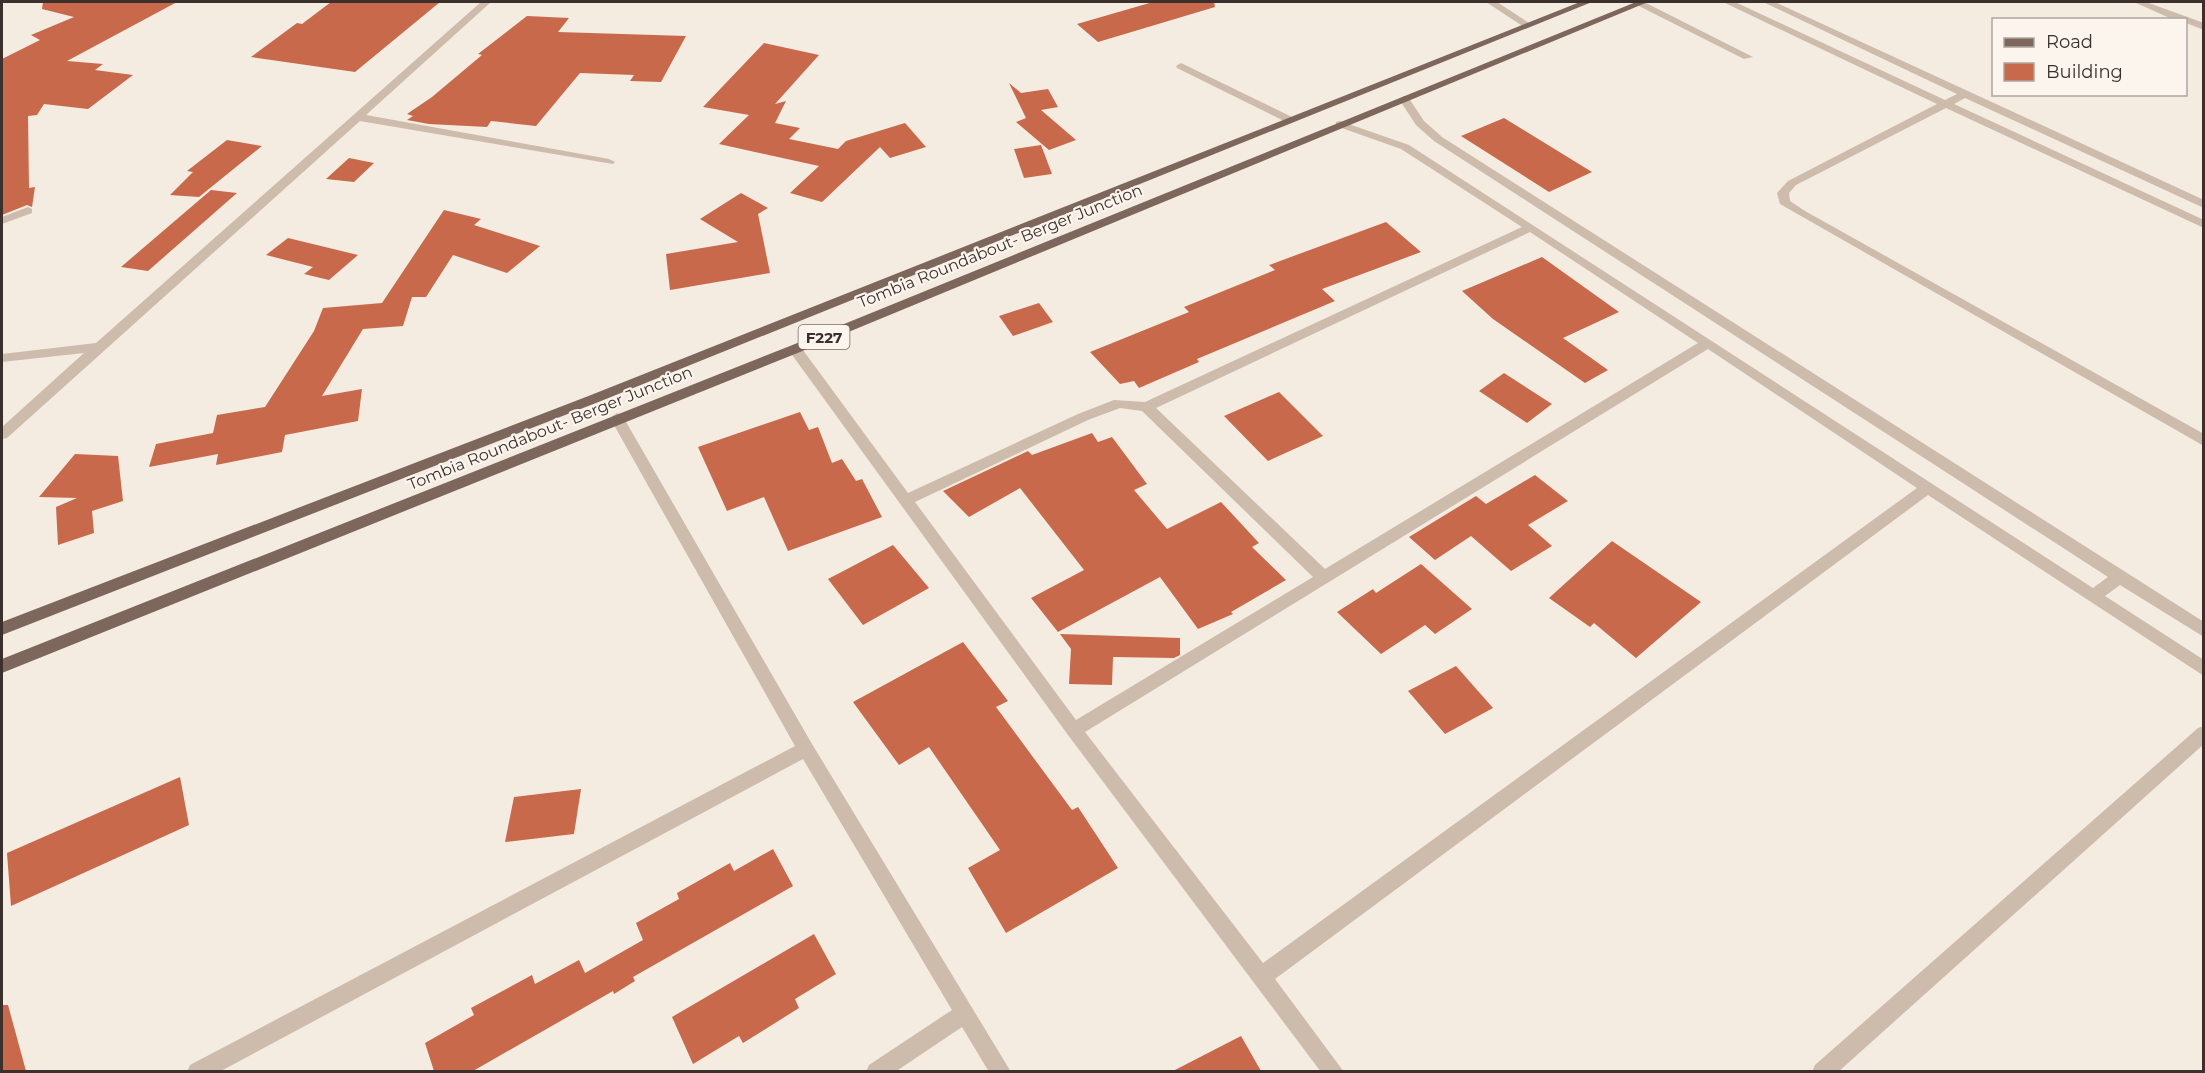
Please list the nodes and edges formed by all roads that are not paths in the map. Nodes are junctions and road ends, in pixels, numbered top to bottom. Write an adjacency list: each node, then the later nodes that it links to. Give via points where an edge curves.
1 (486, 2): 17 (street)
2 (1491, 2): 10 (street)
3 (1587, 2): 10 (main road, Tombia Roundabout- Berger Junction / F227)
4 (1642, 2): 12 (street); 15 (main road, Tombia Roundabout- Berger Junction / F227)
5 (1728, 2): 16 (street)
6 (1768, 2): 14 (street)
7 (2139, 2): 8 (street)
8 (2180, 18)
9 (2187, 21): 11 (street)
10 (1527, 25): 18 (main road, Tombia Roundabout- Berger Junction / F227)
11 (2204, 27)
12 (1748, 57)
13 (1181, 66): 18 (street)
14 (1965, 94): 16 (street); 21 (street)
15 (1404, 99): 19 (main road, Tombia Roundabout- Berger Junction / F227); 37 (street, via 1420,123 1438,139)
16 (1947, 104): 24 (street); 33 (street, via 1792,183 1783,193 1784,201)
17 (358, 117): 20 (street); 27 (street)
18 (1290, 120): 39 (main road, Tombia Roundabout- Berger Junction / F227, via 596,398)
19 (1340, 124): 25 (street, via 1405,147); 28 (main road, Tombia Roundabout- Berger Junction / F227)
20 (609, 162)
21 (2204, 205)
22 (28, 211): 23 (street)
23 (2, 221)
24 (2204, 225)
25 (1531, 227): 26 (street); 30 (street)
26 (1708, 343): 34 (street); 36 (street)
27 (99, 347): 29 (street); 32 (street)
28 (795, 349): 31 (main road, Tombia Roundabout- Berger Junction / F227); 35 (street)
29 (2, 358)
30 (1146, 407): 35 (street, via 1119,403 1110,406); 36 (street)
31 (617, 418): 41 (main road, Tombia Roundabout- Berger Junction / F227); 45 (street)
32 (2, 434)
33 (2204, 441)
34 (1929, 487): 38 (street); 46 (street)
35 (906, 500): 43 (street)
36 (1322, 576): 43 (street)
37 (2120, 576): 38 (street); 40 (street)
38 (2094, 596): 42 (street)
39 (2, 629)
40 (2204, 631)
41 (2, 666)
42 (2204, 669)
43 (1074, 730): 46 (street)
44 (2204, 733): 52 (street)
45 (806, 749): 47 (street); 48 (street)
46 (1261, 977): 51 (street)
47 (965, 1013): 49 (street); 50 (street)
48 (197, 1071)
49 (876, 1071)
50 (1001, 1071)
51 (1334, 1071)
52 (1822, 1071)

